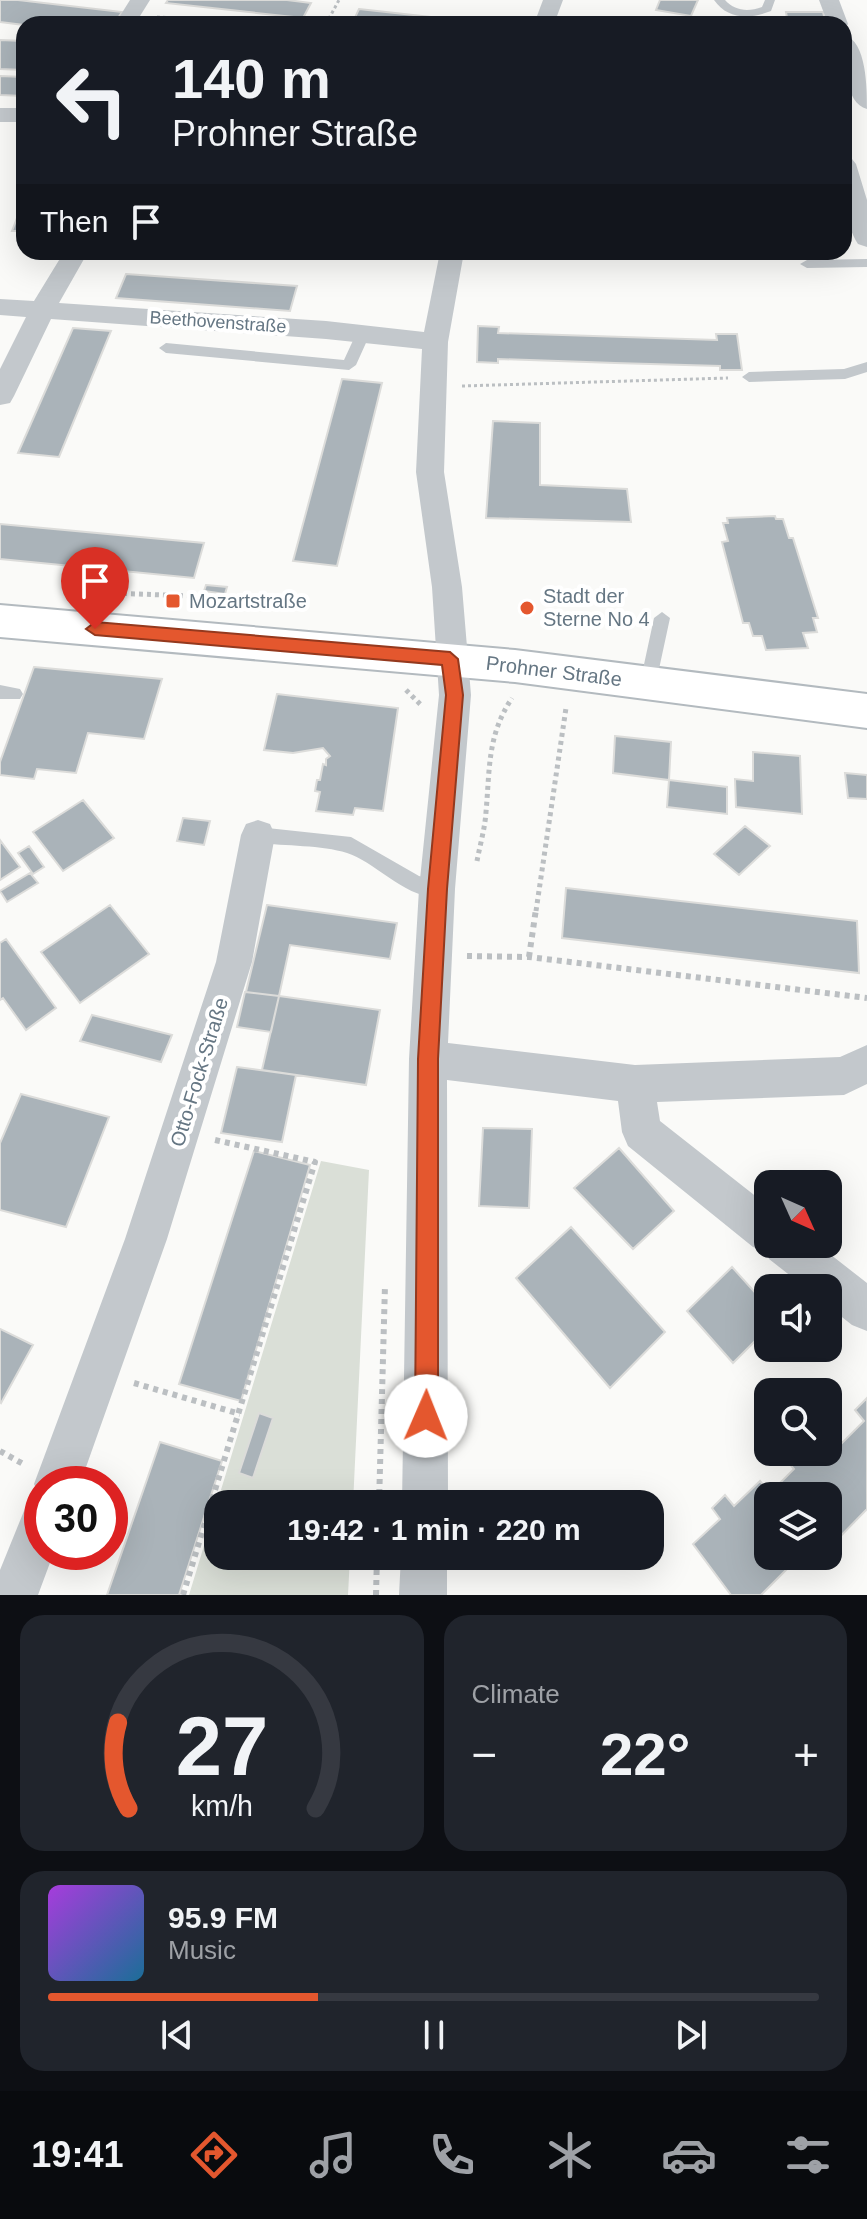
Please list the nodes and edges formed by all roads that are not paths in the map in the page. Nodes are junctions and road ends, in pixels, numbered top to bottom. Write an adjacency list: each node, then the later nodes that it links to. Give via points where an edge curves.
1 (719, 0): 2 (lane, via 728,10 744,14 767,9)
2 (770, 0)
3 (861, 69): 4 (street)
4 (867, 102)
5 (852, 190): 6 (street)
6 (867, 239)
7 (71, 260): 12 (street)
8 (450, 260): 14 (street)
9 (867, 263): 10 (lane)
10 (807, 264)
11 (0, 307): 12 (street, Beethovenstraße)
12 (42, 310): 13 (street, Beethovenstraße); 18 (street)
13 (363, 334): 14 (street, Beethovenstraße); 15 (lane, via 349,365)
14 (435, 342): 21 (street, via 430,472 447,587)
15 (166, 348)
16 (867, 367): 17 (lane, via 845,374)
17 (749, 377)
18 (0, 396)
19 (662, 618): 22 (lane)
20 (0, 621): 21 (main road, Prohner Straße)
21 (450, 659): 22 (main road, Prohner Straße); 25 (street, via 455,695)
22 (648, 683): 23 (main road, Prohner Straße)
23 (867, 711)
24 (258, 835): 25 (lane, Otto-Fock-Straße, via 351,845 414,883); 32 (street, Otto-Fock-Straße, via 234,962 146,1239)
25 (437, 889): 26 (street)
26 (428, 1059): 28 (street); 33 (street)
27 (867, 1063): 28 (street, via 844,1076)
28 (635, 1084): 29 (street, via 642,1132)
29 (754, 1221)
30 (802, 1258): 31 (street)
31 (867, 1310)
32 (63, 1466)
33 (425, 1490)
34 (24, 1569): 36 (street)
35 (424, 1570): 37 (street)
36 (14, 1595)
37 (423, 1595)

